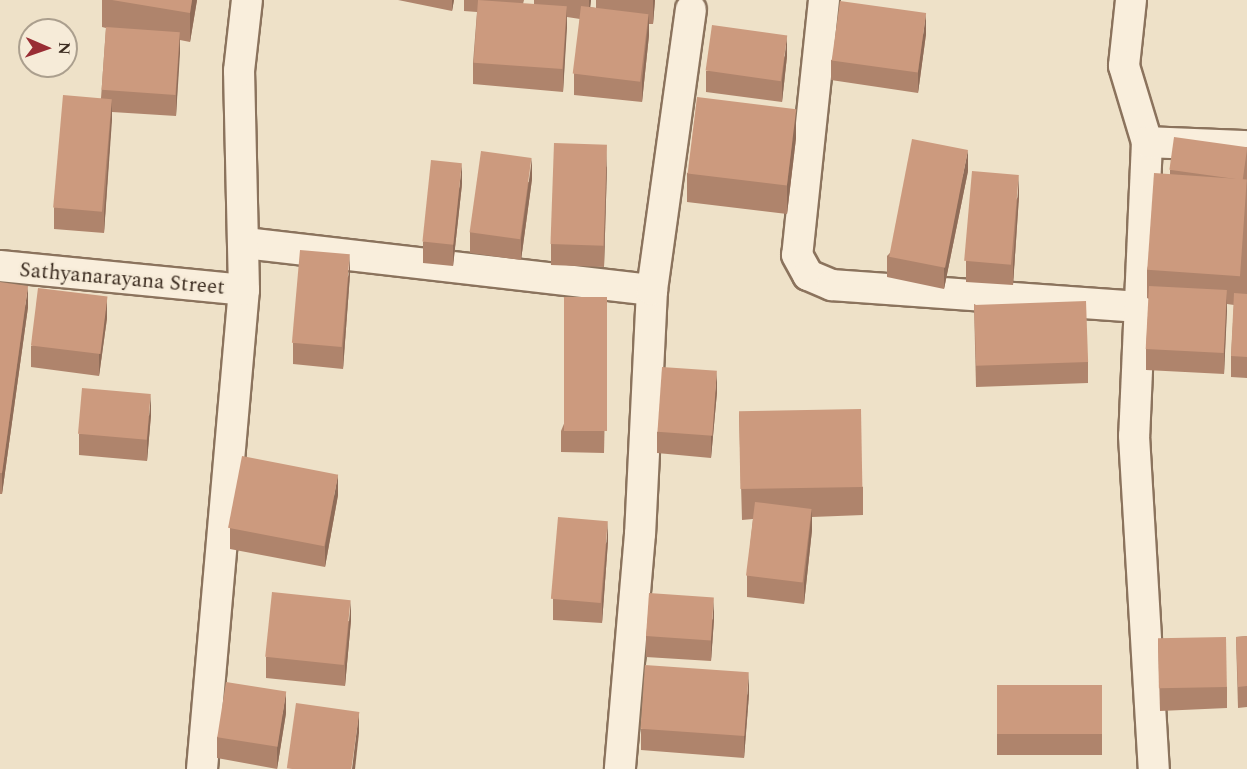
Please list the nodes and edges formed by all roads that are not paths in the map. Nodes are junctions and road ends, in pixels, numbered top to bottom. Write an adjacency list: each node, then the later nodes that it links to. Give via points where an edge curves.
1 (247, 0): 7 (street, via 239,71)
2 (824, 0): 11 (street, via 797,255 808,275 832,285)
3 (1131, 0): 5 (street, via 1124,66)
4 (691, 10): 10 (street)
5 (1147, 142): 6 (street); 11 (street)
6 (1247, 146)
7 (244, 243): 9 (street); 10 (street)
8 (0, 266): 9 (street, Sathyanarayana Street)
9 (244, 290): 12 (street)
10 (652, 290): 13 (street, via 640,534)
11 (1142, 307): 14 (street, via 1134,436)
12 (202, 769)
13 (620, 769)
14 (1154, 769)

